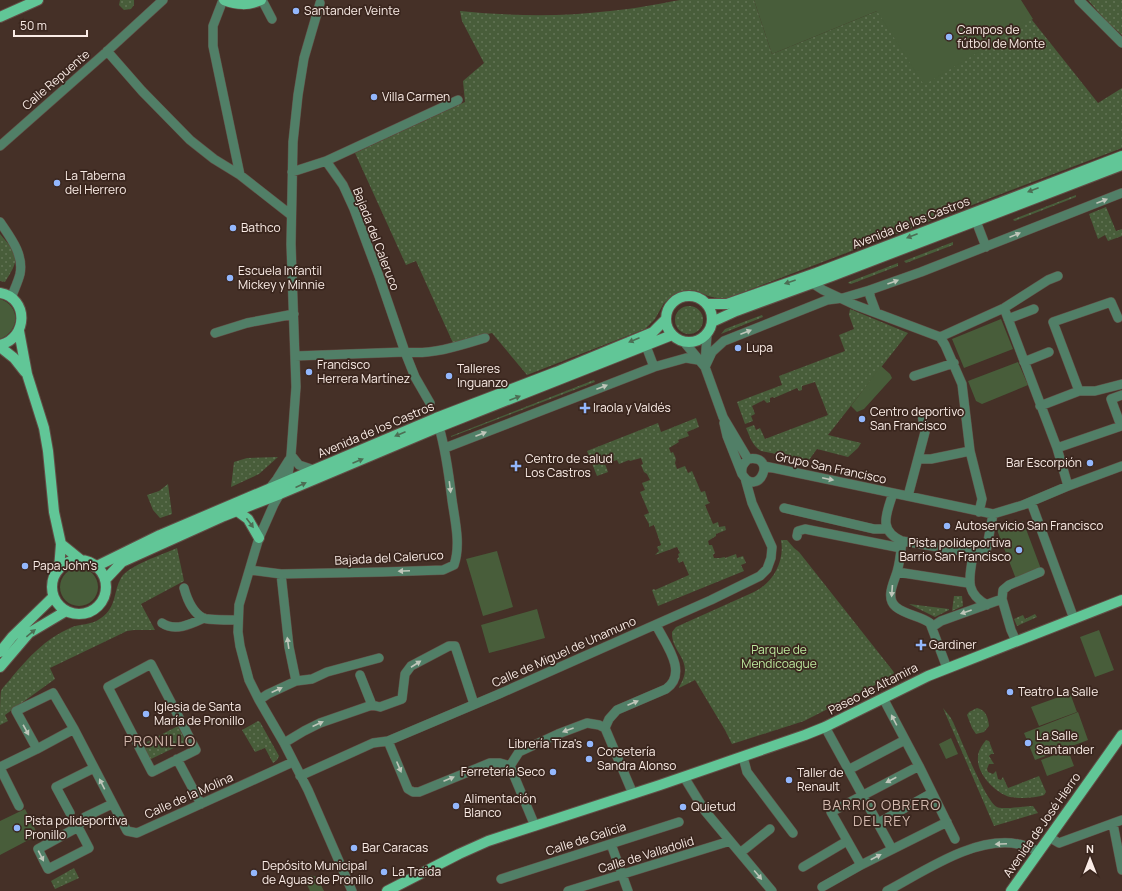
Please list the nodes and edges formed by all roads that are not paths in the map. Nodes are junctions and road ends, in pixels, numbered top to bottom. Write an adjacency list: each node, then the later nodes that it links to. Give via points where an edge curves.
1 (38, 0): 7 (main road)
2 (164, 0): 10 (street, Calle Repuente)
3 (224, 0): 4 (main road, via 233,4); 17 (street, via 213,26 213,46)
4 (262, 0): 8 (street)
5 (1079, 0): 9 (street)
6 (320, 3): 16 (street, via 304,58 299,88)
7 (0, 17)
8 (272, 19)
9 (1122, 43)
10 (107, 51): 12 (street, Calle Repuente); 17 (street, via 186,136 214,159)
11 (458, 100): 14 (street)
12 (0, 146)
13 (1122, 156): 29 (main road, Avenida de los Castros, one-way to 29, via 816,273 727,304)
14 (326, 162): 16 (street); 47 (street, Bajada del Caleruco, via 354,209)
15 (1122, 165): 20 (main road, Avenida de los Castros)
16 (292, 172): 19 (street)
17 (240, 174): 19 (street)
18 (1122, 193): 22 (street, one-way to 18)
19 (291, 215): 33 (street)
20 (976, 221): 22 (street, Avenida de los Castros); 24 (main road, Avenida de los Castros)
21 (0, 222): 27 (street, via 19,256 20,275)
22 (986, 247): 25 (street, one-way to 22)
23 (1058, 276): 30 (street)
24 (812, 283): 28 (street); 37 (main road, Avenida de los Castros)
25 (870, 290): 28 (street); 32 (street)
26 (0, 293): 27 (main road)
27 (11, 298): 38 (main road, via 22,316)
28 (843, 298): 32 (street); 52 (street, one-way to 28, via 724,341 827,300)
29 (707, 304): 35 (main road, via 700,299 685,297 671,305); 37 (main road)
30 (1004, 308): 36 (street); 42 (street)
31 (1034, 309): 36 (street)
32 (876, 312): 42 (street)
33 (294, 314): 39 (street, via 247,323); 49 (street)
34 (1118, 318): 57 (street, via 1111,302 1053,322)
35 (666, 319): 40 (main road); 72 (main road, Avenida de los Castros, one-way to 72, via 653,332 436,418)
36 (1008, 319): 50 (street)
37 (712, 322): 41 (main road)
38 (19, 331): 45 (main road, via 11,341); 54 (main road)
39 (215, 333)
40 (672, 335): 44 (main road); 46 (main road, Avenida de los Castros)
41 (707, 335): 44 (main road, via 696,341); 52 (street, Calle de Miguel de Unamuno)
42 (940, 337): 51 (street)
43 (485, 338): 47 (street, via 428,352)
44 (684, 342): 52 (street, Calle de Miguel de Unamuno)
45 (0, 346): 54 (main road)
46 (646, 346): 53 (street); 63 (main road, Avenida de los Castros, one-way to 46)
47 (405, 352): 49 (street); 59 (street, Bajada del Caleruco, via 418,384)
48 (1049, 352): 50 (street)
49 (296, 356): 67 (street)
50 (1024, 362): 60 (street)
51 (954, 363): 55 (street); 66 (street, via 962,384)
52 (702, 364): 53 (street, via 686,358); 62 (street, Calle de Miguel de Unamuno)
53 (654, 367): 64 (street, one-way to 53)
54 (27, 374): 92 (main road, via 44,428 54,512)
55 (914, 376)
56 (1122, 384): 57 (street, via 1095,391)
57 (1079, 390): 60 (street)
58 (1122, 395): 65 (street, via 1111,398 1121,426)
59 (430, 403)
60 (1040, 406): 65 (street)
61 (922, 415): 68 (street, via 925,432)
62 (723, 417): 69 (street, Calle de Miguel de Unamuno); 73 (street, Calle de Miguel de Unamuno, via 727,436)
63 (439, 427): 64 (street, Bajada del Caleruco); 79 (main road, Avenida de los Castros, one-way to 63)
64 (445, 448): 101 (street, Bajada del Caleruco, one-way to 101, via 456,531 457,550 454,565 443,570)
65 (1056, 448): 76 (street)
66 (970, 451): 68 (street, via 931,459); 86 (street, via 982,499)
67 (291, 455): 72 (street, via 299,465); 75 (street); 77 (street)
68 (918, 458): 80 (street)
69 (748, 459): 70 (street, via 757,459); 73 (street, via 741,469)
70 (764, 466): 74 (street, via 763,476); 78 (street, Grupo San Francisco, one-way to 78)
71 (1122, 466): 76 (street)
72 (314, 470): 75 (main road, Avenida de los Castros)
73 (743, 476): 74 (street, via 749,481); 82 (street, Calle de Miguel de Unamuno)
74 (759, 480): 82 (street)
75 (287, 481): 77 (main road, Avenida de los Castros); 79 (street)
76 (1068, 486): 83 (street)
77 (269, 489): 81 (main road, Avenida de los Castros)
78 (893, 493): 80 (street, Grupo San Francisco); 89 (street, Grupo San Francisco, via 885,518)
79 (280, 494): 81 (main road, Avenida de los Castros); 88 (street)
80 (908, 496): 86 (street, Grupo San Francisco)
81 (261, 497): 85 (main road, Avenida de los Castros); 88 (street, via 267,509); 96 (main road, Avenida de los Castros, via 160,535)
82 (752, 502): 114 (street, Calle de Miguel de Unamuno, via 772,547 767,569 748,583)
83 (1030, 502): 87 (street); 111 (street)
84 (784, 508): 89 (street, via 874,529)
85 (237, 511): 91 (main road, one-way to 91, via 248,519); 102 (main road, Avenida de los Castros, via 122,562)
86 (979, 512): 87 (street, Grupo San Francisco)
87 (993, 514): 94 (street, via 986,552)
88 (267, 520): 91 (street)
89 (886, 529): 93 (street)
90 (797, 536): 93 (street, via 798,531 804,529)
91 (259, 538): 98 (street)
92 (61, 544): 95 (main road); 97 (main road)
93 (901, 544): 94 (street); 99 (street)
94 (973, 553): 103 (street)
95 (82, 561): 96 (main road); 97 (main road, via 70,562)
96 (95, 567): 102 (main road)
97 (59, 569): 105 (main road, via 52,582)
98 (250, 570): 101 (street, Bajada del Caleruco); 112 (street, via 239,605)
99 (897, 572): 103 (street); 115 (street, one-way to 115, via 891,592 895,607 926,620)
100 (1040, 572): 106 (street, via 1009,585 1003,590)
101 (280, 574): 122 (street, one-way to 101)
102 (104, 580): 109 (main road, via 104,596 95,608 81,614)
103 (968, 583): 108 (street, via 977,600)
104 (184, 588): 110 (street, via 194,610)
105 (54, 597): 109 (main road, via 58,605); 117 (main road)
106 (1002, 599): 108 (street); 116 (street)
107 (1122, 600): 111 (main road, Paseo de Altamira)
108 (987, 605): 115 (street, one-way to 115, via 941,621)
109 (66, 611): 119 (main road, one-way to 109, via 29,633)
110 (204, 618): 112 (street); 113 (street, via 185,626 167,627)
111 (1074, 619): 116 (main road, Paseo de Altamira)
112 (238, 620): 124 (street, via 243,659 249,680)
113 (162, 623)
114 (656, 625): 125 (street, Calle de Miguel de Unamuno); 128 (street, one-way to 114, via 617,710 666,689 675,679 676,664)
115 (932, 627): 120 (street)
116 (1016, 641): 120 (main road, Paseo de Altamira)
117 (0, 652)
118 (379, 658): 122 (street, via 327,672 312,679)
119 (0, 666)
120 (947, 668): 123 (main road, Paseo de Altamira)
121 (360, 675): 126 (street)
122 (296, 681): 124 (street, one-way to 122)
123 (883, 698): 127 (main road, Paseo de Altamira); 131 (street, one-way to 123)
124 (259, 700): 133 (street)
125 (474, 704): 126 (street, one-way to 125, via 380,708 402,699 405,674 411,666 450,646 455,646); 132 (street, Calle de Miguel de Unamuno)
126 (372, 705): 133 (street, one-way to 126, via 320,723)
127 (825, 727): 135 (main road, Paseo de Altamira); 142 (street)
128 (605, 728): 138 (street, one-way to 138, via 587,723 558,734 519,752); 146 (street)
129 (74, 729): 134 (street); 134 (street, Calle de la Molina, one-way to 134, via 53,693 16,711); 141 (street, Calle de la Molina)
130 (1122, 735): 160 (main road, Avenida de José Hierro)
131 (904, 740): 139 (street); 142 (street)
132 (388, 741): 138 (street, one-way to 138, via 408,788 413,792 490,763); 143 (street, Calle de Miguel de Unamuno, via 372,743)
133 (284, 743): 137 (street)
134 (37, 749): 140 (street)
135 (743, 757): 144 (main road, Paseo de Altamira); 159 (street, via 747,772)
136 (177, 760): 136 (street, via 196,750 151,664 108,687 152,772); 149 (street)
137 (292, 762): 143 (street); 149 (street, Calle de la Molina)
138 (510, 766): 156 (street)
139 (919, 766): 145 (street); 147 (street, one-way to 147)
140 (0, 767): 150 (street)
141 (94, 768): 148 (street, Calle de la Molina, one-way to 141); 151 (street, via 56,787)
142 (848, 770): 147 (street)
143 (300, 776): 175 (street)
144 (684, 777): 146 (main road, Paseo de Altamira); 163 (street, via 705,811)
145 (932, 793): 153 (street); 155 (street)
146 (633, 794): 156 (main road, Paseo de Altamira)
147 (862, 795): 155 (street); 162 (street, via 831,812)
148 (112, 804): 149 (street, Calle de la Molina, via 127,831 137,832); 157 (street, via 85,817)
149 (201, 804)
150 (19, 806)
151 (70, 813)
152 (679, 822): 164 (street, Calle de Galicia)
153 (947, 822): 161 (street); 165 (street)
154 (1118, 822): 160 (street, via 1059,843); 170 (street)
155 (878, 823): 165 (street)
156 (534, 826): 172 (main road, Paseo de Altamira, via 488,841)
157 (78, 828): 157 (street, one-way to 157, via 38,850 48,869 89,848)
158 (770, 829): 167 (street)
159 (793, 832)
160 (1049, 837): 166 (main road, Avenida de José Hierro)
161 (955, 839)
162 (847, 841): 168 (street); 169 (street)
163 (730, 842): 167 (street); 171 (street, Calle de Valladolid)
164 (611, 844): 171 (street); 173 (street, Calle de Galicia)
165 (892, 850): 168 (street, one-way to 165)
166 (1038, 851): 181 (street, one-way to 181, via 1018,844 983,845 962,851); 182 (main road, Avenida de José Hierro)
167 (740, 853): 180 (street, one-way to 180)
168 (861, 866): 174 (street)
169 (803, 867)
170 (1122, 870)
171 (623, 874): 178 (street, Calle de Valladolid); 179 (street)
172 (417, 876): 176 (main road, Paseo de Altamira); 177 (main road, Paseo de Altamira)
173 (501, 879)
174 (822, 888)
175 (352, 891)
176 (386, 891)
177 (399, 891)
178 (568, 891)
179 (628, 891)
180 (772, 891)
181 (887, 891)
182 (1011, 891)

